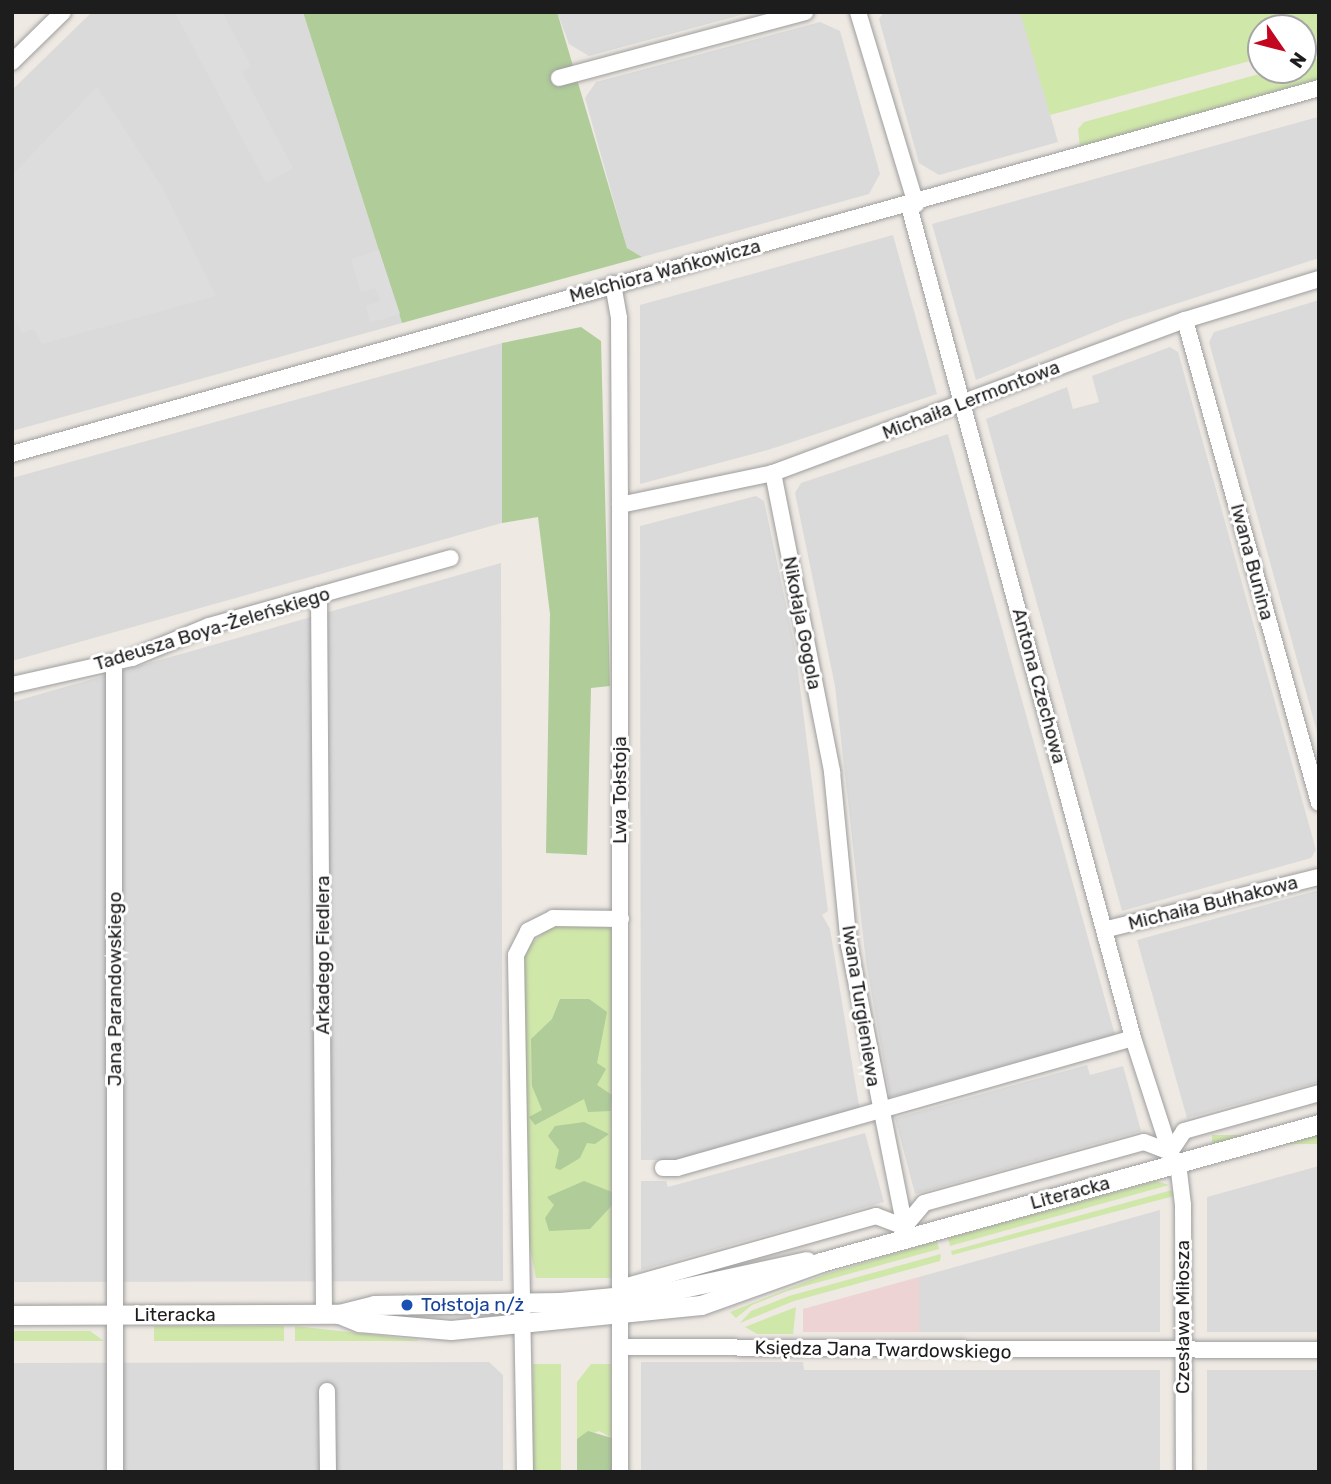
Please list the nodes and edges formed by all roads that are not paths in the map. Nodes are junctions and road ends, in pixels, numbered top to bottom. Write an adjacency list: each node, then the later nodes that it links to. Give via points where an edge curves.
1 (806, 12): 5 (street)
2 (858, 12): 7 (street, Antona Czechowa)
3 (54, 15): 4 (street)
4 (12, 61)
5 (559, 78)
6 (1319, 88): 7 (street, Melchiora Wańkowicza)
7 (912, 205): 9 (street, Melchiora Wańkowicza); 11 (street, Antona Czechowa)
8 (1319, 279): 10 (street, Michaiła Lermontowa)
9 (613, 284): 12 (street, Melchiora Wańkowicza); 14 (street, Lwa Tołstoja, via 619,318)
10 (1185, 320): 11 (street, Michaiła Lermontowa); 20 (street, Iwana Bunina)
11 (961, 405): 13 (street, Michaiła Lermontowa); 23 (street, Antona Czechowa)
12 (12, 454)
13 (773, 474): 14 (street, Michaiła Lermontowa); 19 (street, Nikołaja Gogola)
14 (620, 505): 22 (street, Lwa Tołstoja)
15 (451, 558): 16 (street, Tadeusza Boya-Żeleńskiego)
16 (319, 595): 17 (street, Tadeusza Boya-Żeleńskiego, via 209,626); 35 (street, Arkadego Fiedlera)
17 (114, 663): 18 (street, Tadeusza Boya-Żeleńskiego); 34 (street, Jana Parandowskiego)
18 (12, 685)
19 (832, 772): 26 (street, Iwana Turgieniewa, via 849,946)
20 (1319, 803)
21 (1319, 877): 23 (street, Michaiła Bułhakowa)
22 (621, 919): 31 (street, Lwa Tołstoja); 32 (street, via 553,918 528,931 516,955)
23 (1107, 929): 24 (street, Antona Czechowa)
24 (1133, 1038): 26 (street); 28 (street, Antona Czechowa)
25 (1319, 1093): 28 (street, via 1184,1131)
26 (878, 1110): 29 (street, via 677,1168); 30 (street, Iwana Turgieniewa)
27 (1319, 1124): 28 (street, Literacka)
28 (1174, 1160): 30 (street, Literacka); 30 (street, via 1144,1142 924,1203); 39 (street, Czesława Miłosza)
29 (663, 1168)
30 (905, 1232): 31 (street, Literacka, via 701,1305); 31 (street, via 876,1216)
31 (620, 1300): 32 (street, Literacka); 36 (street, Literacka); 37 (street, Lwa Tołstoja)
32 (524, 1303): 35 (street, Literacka, via 374,1305); 36 (street)
33 (12, 1315): 34 (street, Literacka)
34 (116, 1315): 35 (street, Literacka); 41 (street, Jana Parandowskiego)
35 (331, 1315): 36 (street, Literacka, via 417,1329)
36 (525, 1326): 43 (street)
37 (620, 1347): 39 (street, Księdza Jana Twardowskiego); 44 (street, Lwa Tołstoja)
38 (1319, 1350): 39 (street, Księdza Jana Twardowskiego)
39 (1184, 1351): 45 (street, Czesława Miłosza)
40 (327, 1391): 42 (street)
41 (115, 1472)
42 (328, 1472)
43 (525, 1472)
44 (620, 1472)
45 (1184, 1472)

